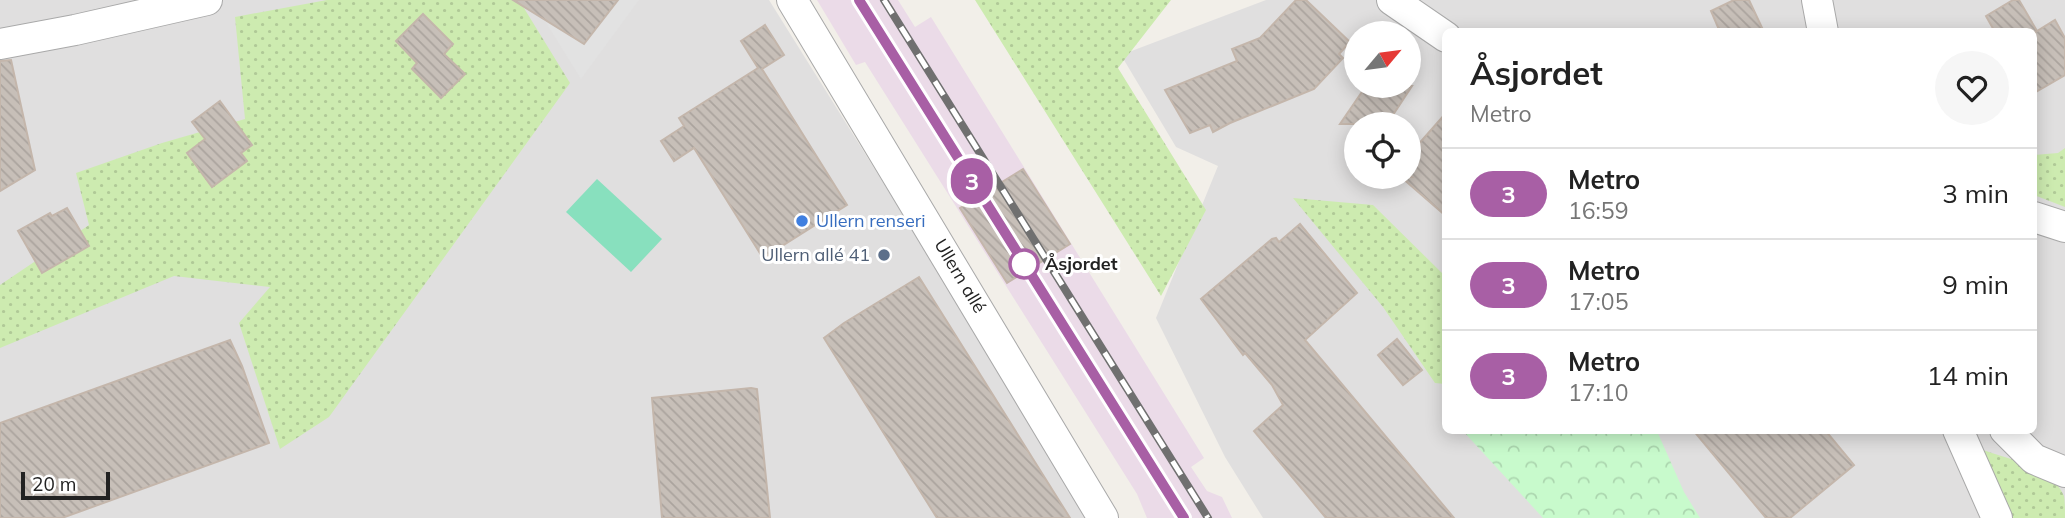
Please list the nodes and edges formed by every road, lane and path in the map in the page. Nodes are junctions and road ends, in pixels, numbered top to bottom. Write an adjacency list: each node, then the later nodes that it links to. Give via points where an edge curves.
1 (206, 0): 7 (street)
2 (792, 0): 13 (street, Ullern allé)
3 (1392, 0): 6 (street)
4 (1817, 0): 5 (street)
5 (1822, 28)
6 (1442, 34)
7 (0, 44)
8 (2037, 217): 9 (street)
9 (2065, 227)
10 (1960, 434): 14 (street)
11 (2009, 434): 12 (street, via 2034,459)
12 (2065, 472)
13 (1104, 518)
14 (1997, 518)

